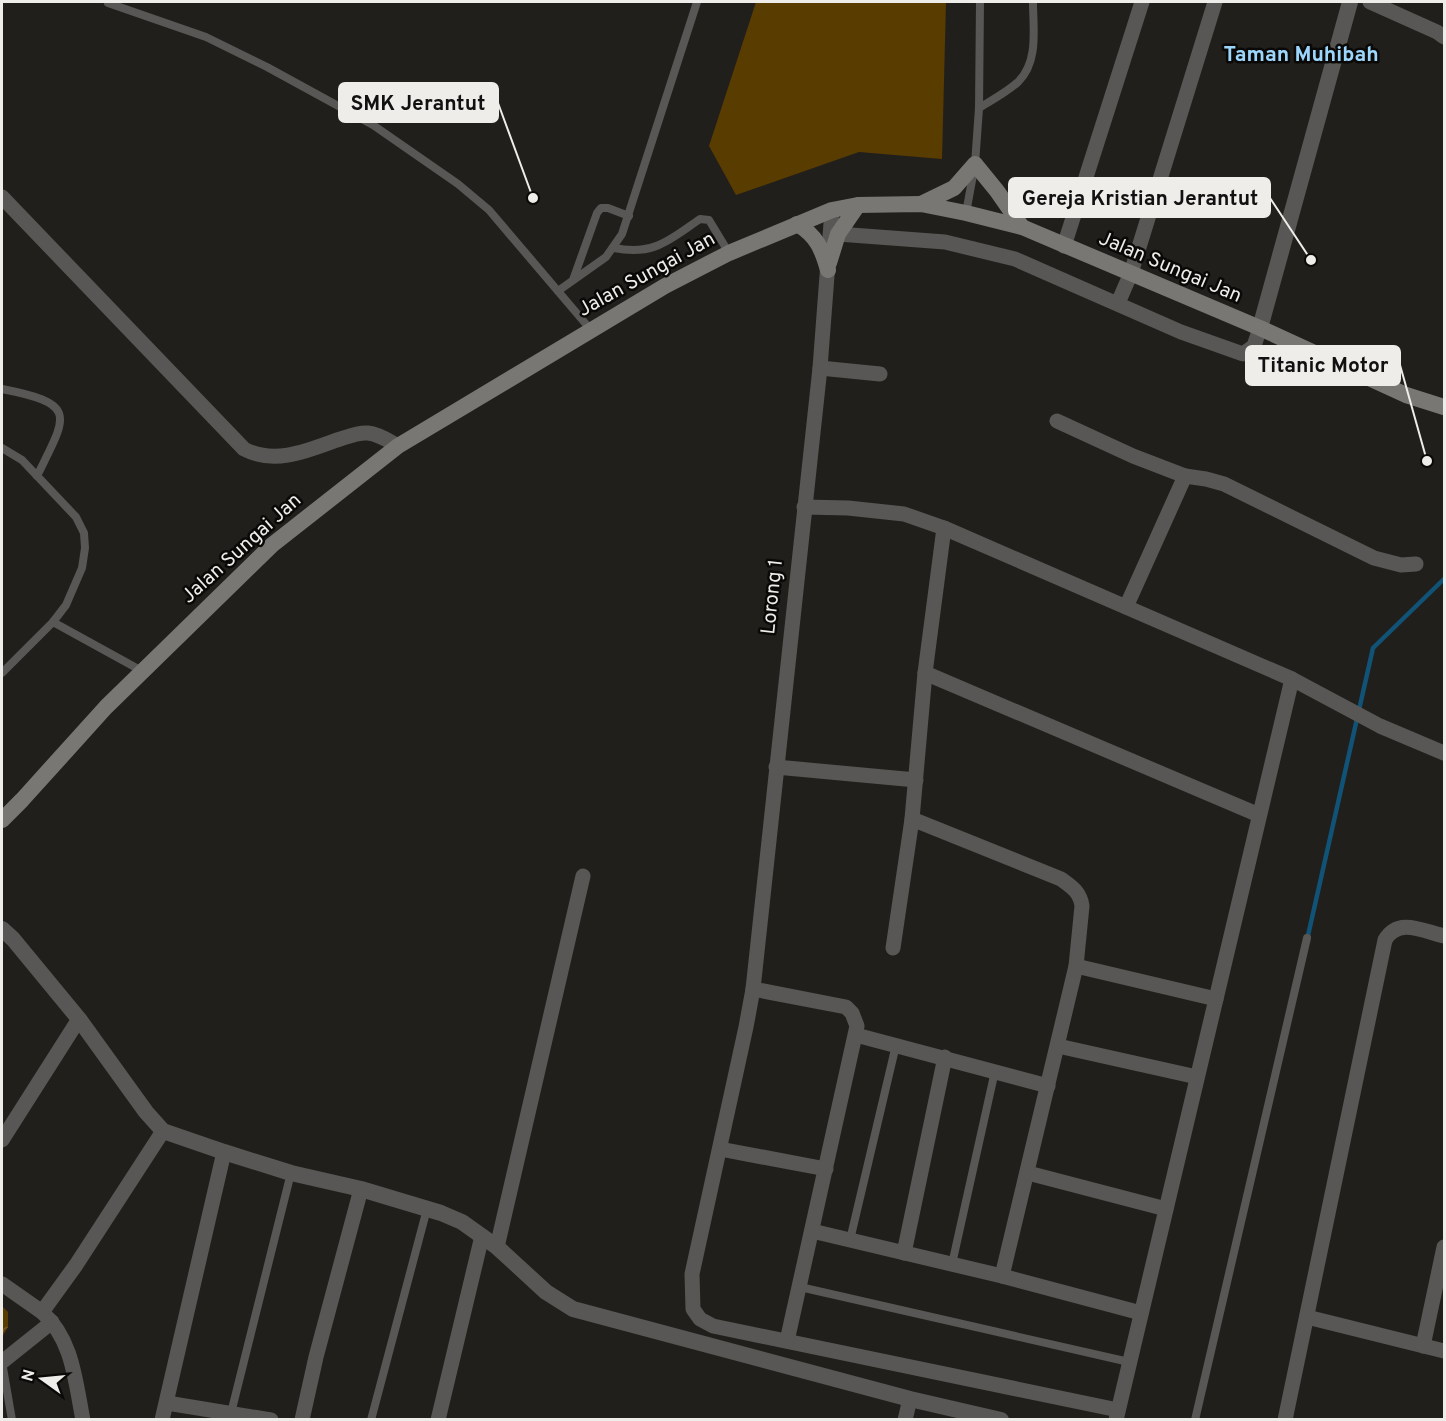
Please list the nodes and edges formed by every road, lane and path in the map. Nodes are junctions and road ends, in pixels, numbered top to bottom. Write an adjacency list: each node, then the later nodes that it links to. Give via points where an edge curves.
1 (697, 2): 17 (lane)
2 (980, 2): 10 (lane)
3 (1033, 2): 10 (lane, via 1033,56 1028,68 1019,81)
4 (1142, 2): 21 (street)
5 (1215, 2): 25 (street)
6 (1350, 2): 29 (street)
7 (1370, 2): 9 (street)
8 (108, 3): 27 (lane, via 206,37 373,126 489,210)
9 (1444, 38)
10 (979, 108): 11 (lane)
11 (975, 165): 13 (main road, via 954,188); 16 (lane); 19 (main road)
12 (2, 197): 36 (street, via 244,449 269,457 367,433)
13 (921, 204): 14 (main road, Jalan Sungai Jan); 16 (main road, Jalan Sungai Jan)
14 (858, 205): 15 (main road, Jalan Sungai Jan); 20 (main road)
15 (832, 210): 18 (main road, Jalan Sungai Jan); 24 (street, Lorong 1)
16 (966, 213): 19 (main road, Jalan Sungai Jan)
17 (629, 216): 22 (lane); 26 (lane, via 601,208)
18 (797, 224): 23 (main road, Jalan Sungai Jan); 24 (main road, via 822,250)
19 (1022, 227): 21 (main road, Jalan Sungai Jan)
20 (838, 234): 24 (main road); 28 (street, via 945,242 1015,259)
21 (1064, 246): 25 (main road, Jalan Sungai Jan)
22 (614, 248): 23 (lane, via 645,250 705,219); 26 (lane)
23 (729, 253): 30 (main road, Jalan Sungai Jan)
24 (829, 267): 31 (street, Lorong 1)
25 (1131, 273): 28 (street); 29 (main road, Jalan Sungai Jan)
26 (572, 281): 27 (lane)
27 (558, 291): 30 (lane)
28 (1118, 303): 29 (street, via 1181,332 1243,354 1254,346)
29 (1260, 328): 34 (main road, Jalan Sungai Jan, via 1406,395)
30 (591, 330): 36 (main road, Jalan Sungai Jan)
31 (820, 368): 32 (street); 40 (street, Lorong 1)
32 (880, 374)
33 (2, 389): 38 (lane, via 47,401 60,414 59,430)
34 (1444, 406)
35 (1057, 421): 39 (street)
36 (398, 446): 45 (main road, Jalan Sungai Jan, via 272,545)
37 (2, 448): 38 (lane, via 22,460)
38 (37, 476): 44 (lane, via 76,517 84,533 82,567 66,605)
39 (1185, 476): 42 (street, via 1224,484 1374,558 1401,565); 43 (street)
40 (804, 507): 41 (street, via 904,514); 50 (street, Lorong 1)
41 (944, 528): 43 (street); 47 (street)
42 (1416, 564)
43 (1126, 608): 48 (street)
44 (53, 622): 45 (lane); 46 (lane)
45 (142, 671): 54 (main road, Jalan Sungai Jan)
46 (2, 673)
47 (926, 673): 51 (street); 52 (street)
48 (1292, 679): 49 (street, via 1380,726); 52 (street)
49 (1444, 753)
50 (776, 767): 51 (street); 61 (street, Lorong 1)
51 (916, 780): 53 (street)
52 (1259, 815): 62 (street)
53 (912, 819): 59 (street); 60 (street, via 1061,879 1073,888 1082,906)
54 (2, 820)
55 (583, 876): 84 (street)
56 (2, 929): 63 (street)
57 (1444, 936): 93 (street, via 1404,927 1390,932 1385,940)
58 (1307, 938): 112 (lane)
59 (893, 948)
60 (1076, 966): 62 (street); 66 (street)
61 (753, 988): 64 (street, via 846,1007 858,1026); 73 (street, Lorong 1)
62 (1216, 999): 69 (street)
63 (79, 1019): 71 (street); 72 (street)
64 (856, 1035): 65 (street); 75 (street)
65 (896, 1045): 67 (street); 83 (lane)
66 (1058, 1046): 69 (street); 70 (street)
67 (945, 1057): 68 (street); 86 (street)
68 (995, 1071): 70 (street); 87 (lane)
69 (1197, 1077): 80 (street)
70 (1048, 1086): 77 (street)
71 (163, 1131): 74 (street); 92 (street)
72 (2, 1140)
73 (720, 1149): 75 (street); 94 (street, Lorong 1, via 692,1274 693,1308 700,1319 713,1326)
74 (224, 1152): 76 (street); 100 (street)
75 (826, 1169): 81 (street)
76 (291, 1173): 78 (street); 101 (lane)
77 (1028, 1173): 80 (street); 88 (street)
78 (361, 1189): 79 (street); 107 (street)
79 (427, 1208): 82 (street, via 462,1222); 108 (lane)
80 (1166, 1209): 91 (street)
81 (812, 1231): 83 (street); 90 (street)
82 (482, 1236): 84 (street); 109 (street)
83 (850, 1240): 86 (street)
84 (496, 1247): 99 (street, via 546,1292 573,1309)
85 (1444, 1247): 95 (street)
86 (904, 1253): 87 (street)
87 (952, 1264): 88 (street)
88 (1002, 1276): 91 (street)
89 (2, 1284): 92 (street)
90 (800, 1287): 94 (street); 98 (lane)
91 (1141, 1313): 98 (street)
92 (47, 1317): 97 (street); 104 (street, via 70,1352)
93 (1307, 1317): 95 (street); 113 (street)
94 (787, 1341): 102 (street, Lorong 1)
95 (1423, 1346): 96 (street)
96 (1444, 1351)
97 (2, 1362): 103 (lane)
98 (1129, 1362): 102 (street)
99 (910, 1399): 110 (street); 111 (street)
100 (167, 1402): 101 (street); 105 (street)
101 (231, 1413): 106 (street)
102 (1117, 1415)
103 (12, 1419)
104 (83, 1419)
105 (162, 1419)
106 (271, 1419)
107 (302, 1419)
108 (371, 1419)
109 (438, 1419)
110 (905, 1419)
111 (1001, 1419)
112 (1195, 1419)
113 (1285, 1419)

